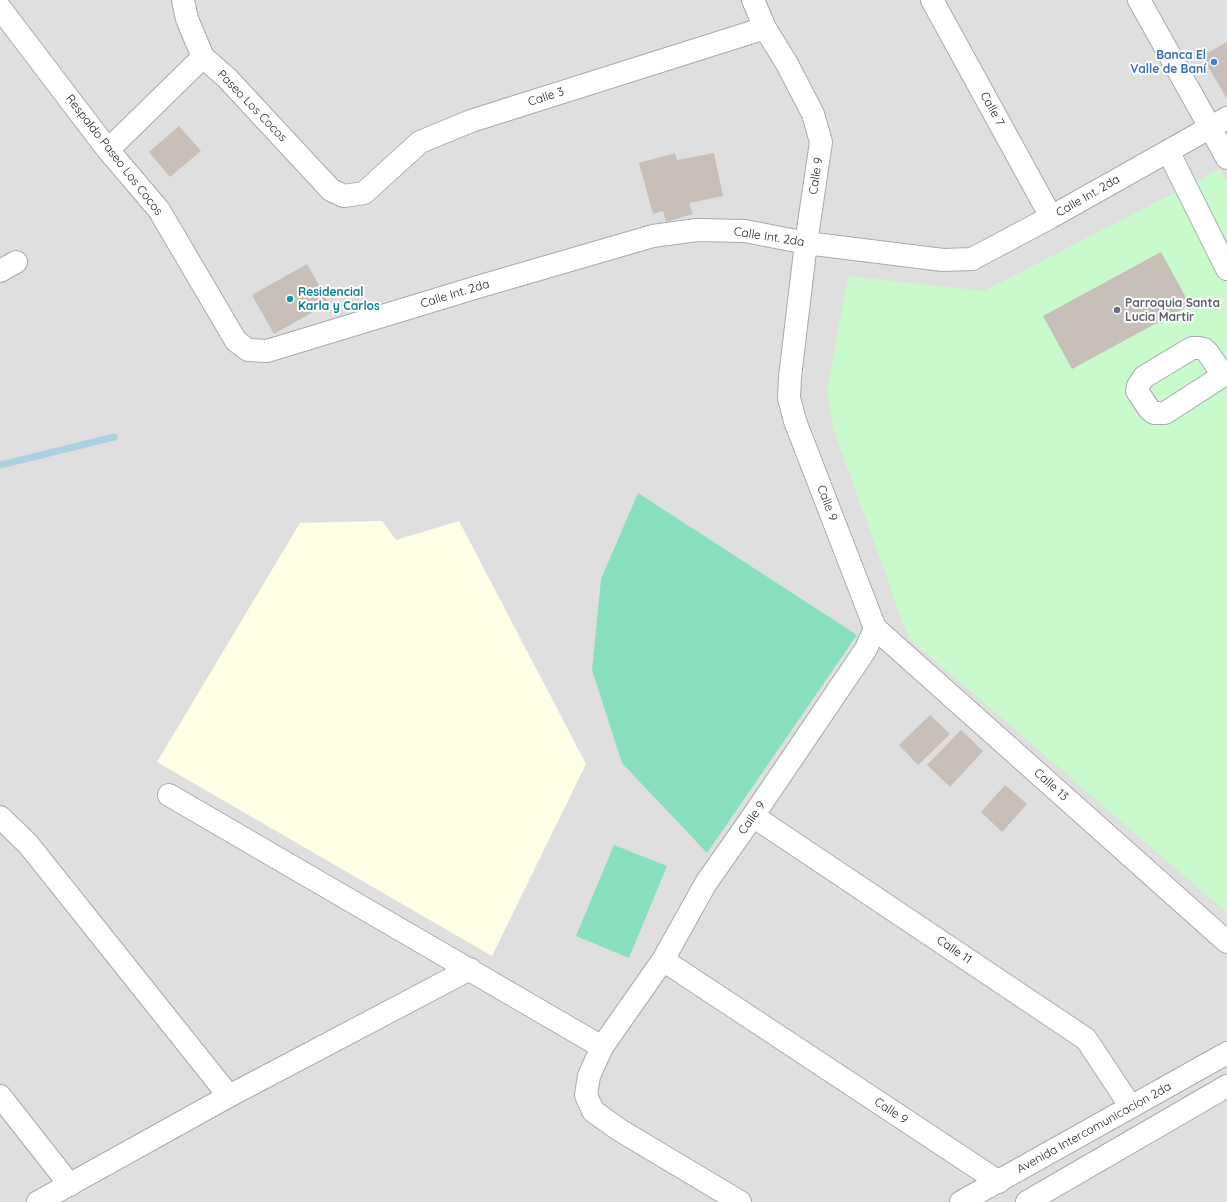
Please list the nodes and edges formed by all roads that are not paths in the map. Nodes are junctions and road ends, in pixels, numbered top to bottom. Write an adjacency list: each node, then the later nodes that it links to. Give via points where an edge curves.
1 (183, 0): 7 (street, Paseo Los Cocos, via 187,20)
2 (753, 0): 6 (street, Calle 9)
3 (932, 0): 13 (street, Calle 7)
4 (1139, 0): 8 (street)
5 (0, 8): 9 (street, Respaldo Paseo Los Cocos)
6 (765, 28): 12 (street, Calle 3, via 471,121 420,142 364,192); 14 (street, Calle 9, via 813,114 821,142)
7 (203, 57): 9 (street); 12 (street, Paseo Los Cocos, via 227,78 331,190)
8 (1218, 122): 10 (street, Calle Int. 2da); 11 (street)
9 (108, 150): 16 (street, Respaldo Paseo Los Cocos, via 159,210 236,341 248,350)
10 (1168, 151): 13 (street, Calle Int. 2da); 15 (street)
11 (1227, 158)
12 (344, 196)
13 (1051, 217): 14 (street, Calle Int. 2da, via 972,259 943,260)
14 (806, 243): 16 (street, Calle Int. 2da, via 745,230 697,230 653,236); 17 (street, Calle 9, via 789,398 795,421)
15 (1227, 269)
16 (267, 351)
17 (875, 628): 19 (street, Calle 9, via 866,649); 21 (street, Calle 13)
18 (169, 795): 23 (street)
19 (753, 816): 22 (street, Calle 9, via 706,883); 29 (street, Calle 11, via 1086,1039)
20 (0, 817): 28 (street, via 28,844)
21 (1227, 942)
22 (663, 960): 24 (street, Calle 9); 31 (street, Calle 9)
23 (470, 969): 24 (street); 28 (street)
24 (602, 1046): 33 (street, Calle 9, via 589,1076 586,1095 594,1111 618,1129)
25 (1227, 1053): 29 (street, Avenida Intercomunicacion 2da)
26 (1227, 1086): 35 (street)
27 (0, 1096): 30 (street)
28 (229, 1096): 30 (street)
29 (1131, 1107): 31 (street, Avenida Intercomunicacion 2da)
30 (70, 1185): 32 (street)
31 (990, 1191): 34 (street, Avenida Intercomunicacion 2da)
32 (38, 1202)
33 (740, 1202)
34 (961, 1202)
35 (1027, 1202)

